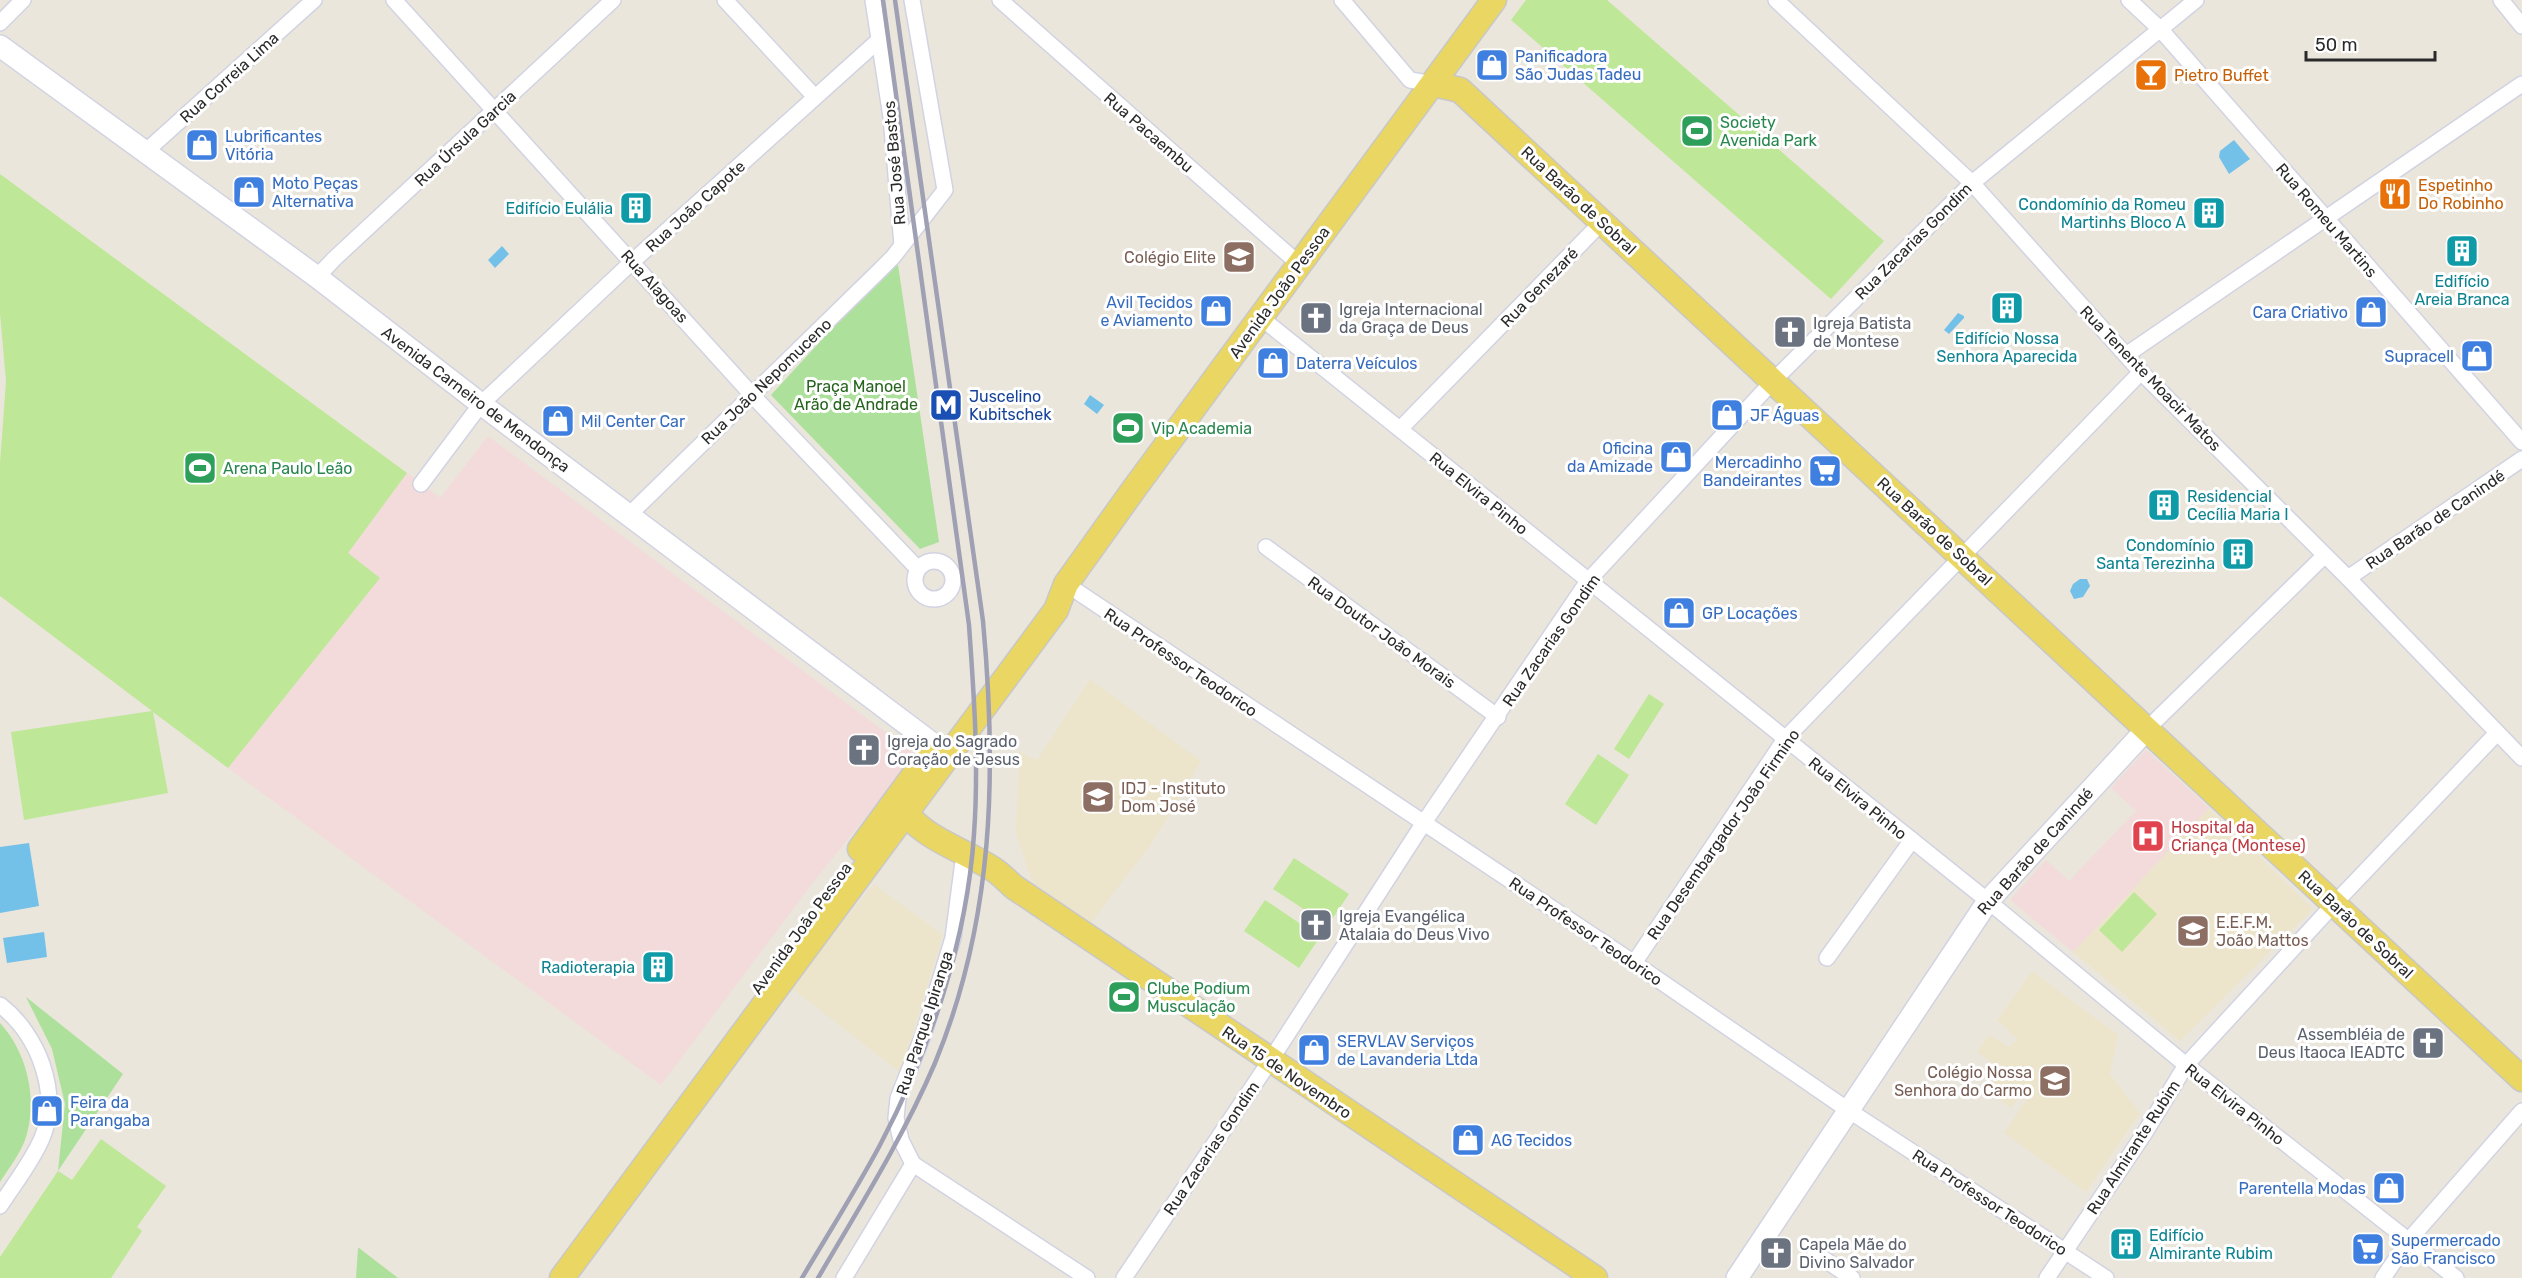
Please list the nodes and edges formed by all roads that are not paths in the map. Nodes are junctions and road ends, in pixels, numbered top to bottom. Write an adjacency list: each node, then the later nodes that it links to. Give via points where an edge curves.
1 (23, 0): 15 (street)
2 (314, 0): 24 (street, Rua Correia Lima)
3 (394, 0): 23 (street, Rua Alagoas)
4 (613, 0): 23 (street, Rua Úrsula Garcia)
5 (725, 0): 22 (street)
6 (873, 0): 18 (street, Rua José Bastos)
7 (912, 0): 28 (street, Rua José Bastos, via 945,190)
8 (1000, 0): 30 (street, Rua Pacaembu)
9 (1342, 0): 20 (street, Rua Barão de Sobral, via 1410,80)
10 (1494, 0): 20 (main road, Avenida João Pessoa)
11 (1776, 0): 25 (street, Rua Tenente Moacir Matos)
12 (2129, 0): 17 (street, Rua Romeu Martins)
13 (2196, 0): 17 (street, Rua Zacarias Gondim)
14 (2501, 0): 16 (street)
15 (0, 23)
16 (2522, 26)
17 (2161, 30): 25 (street, Rua Zacarias Gondim); 26 (street, Rua Romeu Martins)
18 (879, 40): 22 (street, Rua João Capote); 28 (street, Rua José Bastos, via 891,117)
19 (0, 46): 24 (main road, Avenida Carneiro de Mendonça)
20 (1434, 84): 27 (main road, Rua Barão de Sobral, via 1460,90); 30 (main road, Avenida João Pessoa)
21 (2522, 84): 26 (street)
22 (815, 97): 29 (street, Rua João Capote)
23 (495, 110): 29 (street, Rua Alagoas); 31 (street, Rua Úrsula Garcia)
24 (144, 153): 31 (main road, Avenida Carneiro de Mendonça)
25 (1972, 183): 33 (street, Rua Tenente Moacir Matos); 35 (street, Rua Zacarias Gondim)
26 (2326, 220): 33 (street); 39 (street, Rua Romeu Martins)
27 (1602, 222): 35 (main road, Rua Barão de Sobral); 38 (street, Rua Genezaré)
28 (902, 245): 36 (street, Rua João Nepomuceno)
29 (633, 261): 36 (street, Rua Alagoas); 37 (street, Rua João Capote)
30 (1299, 264): 32 (main road, Avenida João Pessoa)
31 (317, 277): 37 (main road, Avenida Carneiro de Mendonça)
32 (1260, 317): 38 (street, Rua Elvira Pinho); 49 (main road, Avenida João Pessoa)
33 (2126, 356): 34 (street, Rua Tenente Moacir Matos)
34 (2141, 372): 44 (street, Rua Desembargador João Firmino); 45 (street, Rua Tenente Moacir Matos)
35 (1774, 380): 44 (main road, Rua Barão de Sobral); 48 (street, Rua Zacarias Gondim)
36 (753, 396): 42 (street, Rua João Nepomuceno); 46 (street, Rua Alagoas)
37 (481, 404): 41 (street, Rua João Capote); 42 (main road, Avenida Carneiro de Mendonça)
38 (1400, 429): 48 (street, Rua Elvira Pinho)
39 (2522, 442)
40 (2522, 459): 47 (street, Rua Barão de Canindé)
41 (421, 484)
42 (629, 514): 54 (main road, Avenida Carneiro de Mendonça)
43 (1266, 547): 50 (street, Rua Doutor João Morais)
44 (1961, 556): 51 (main road, Rua Barão de Sobral); 53 (street, Rua Desembargador João Firmino)
45 (2324, 556): 47 (street, Rua Tenente Moacir Matos); 51 (street, Rua Barão de Canindé)
46 (918, 569)
47 (2348, 578): 52 (street, Rua Tenente Moacir Matos)
48 (1588, 581): 50 (street, Rua Zacarias Gondim); 53 (street, Rua Elvira Pinho)
49 (1066, 584): 54 (main road, Avenida João Pessoa, via 1056,610); 57 (street, Rua Professor Teodorico)
50 (1498, 717): 57 (street, Rua Zacarias Gondim)
51 (2147, 729): 60 (main road, Rua Barão de Canindé); 61 (main road, Rua Barão de Sobral)
52 (2497, 733): 55 (street, Rua Tenente Moacir Matos); 61 (street, Rua Almirante Rubim)
53 (1785, 739): 58 (street, Rua Elvira Pinho); 63 (street, Rua Desembargador João Firmino)
54 (942, 751): 56 (main road, Avenida João Pessoa)
55 (2522, 758)
56 (901, 808): 59 (main road, Rua 15 de Novembro, via 937,840); 75 (main road, Avenida João Pessoa); 76 (main road, Avenida João Pessoa)
57 (1423, 824): 63 (street, Rua Professor Teodorico); 65 (street, Rua Zacarias Gondim)
58 (1912, 840): 60 (street, Rua Elvira Pinho); 62 (street)
59 (964, 854): 65 (main road, Rua 15 de Novembro, via 993,869); 70 (street, Rua Parque Ipiranga, via 953,938 924,1033 898,1098 896,1118)
60 (1988, 901): 66 (street, Rua Elvira Pinho); 68 (main road, Rua Barão de Canindé)
61 (2334, 904): 66 (street, Rua Almirante Rubim); 67 (main road, Rua Barão de Sobral)
62 (1827, 958)
63 (1634, 963): 68 (street, Rua Professor Teodorico)
64 (0, 1005): 71 (street, via 15,1016 32,1044 45,1071 49,1096 42,1139)
65 (1270, 1061): 79 (street, Rua Zacarias Gondim); 80 (main road, Rua 15 de Novembro)
66 (2186, 1065): 72 (street, Rua Elvira Pinho); 73 (street, Rua Almirante Rubim)
67 (2522, 1079)
68 (1848, 1110): 73 (street, Rua Professor Teodorico); 81 (main road, Rua Barão de Canindé)
69 (2522, 1111): 72 (street)
70 (913, 1164): 77 (street); 78 (street)
71 (0, 1206)
72 (2409, 1240): 85 (street); 86 (street, Rua Elvira Pinho)
73 (2066, 1251): 83 (street, Rua Almirante Rubim); 84 (street, Rua Professor Teodorico)
74 (1815, 1253): 82 (street)
75 (543, 1278)
76 (562, 1278)
77 (844, 1278)
78 (1088, 1278)
79 (1124, 1278)
80 (1595, 1278)
81 (1737, 1278)
82 (1852, 1278)
83 (2047, 1278)
84 (2106, 1278)
85 (2383, 1278)
86 (2456, 1278)

